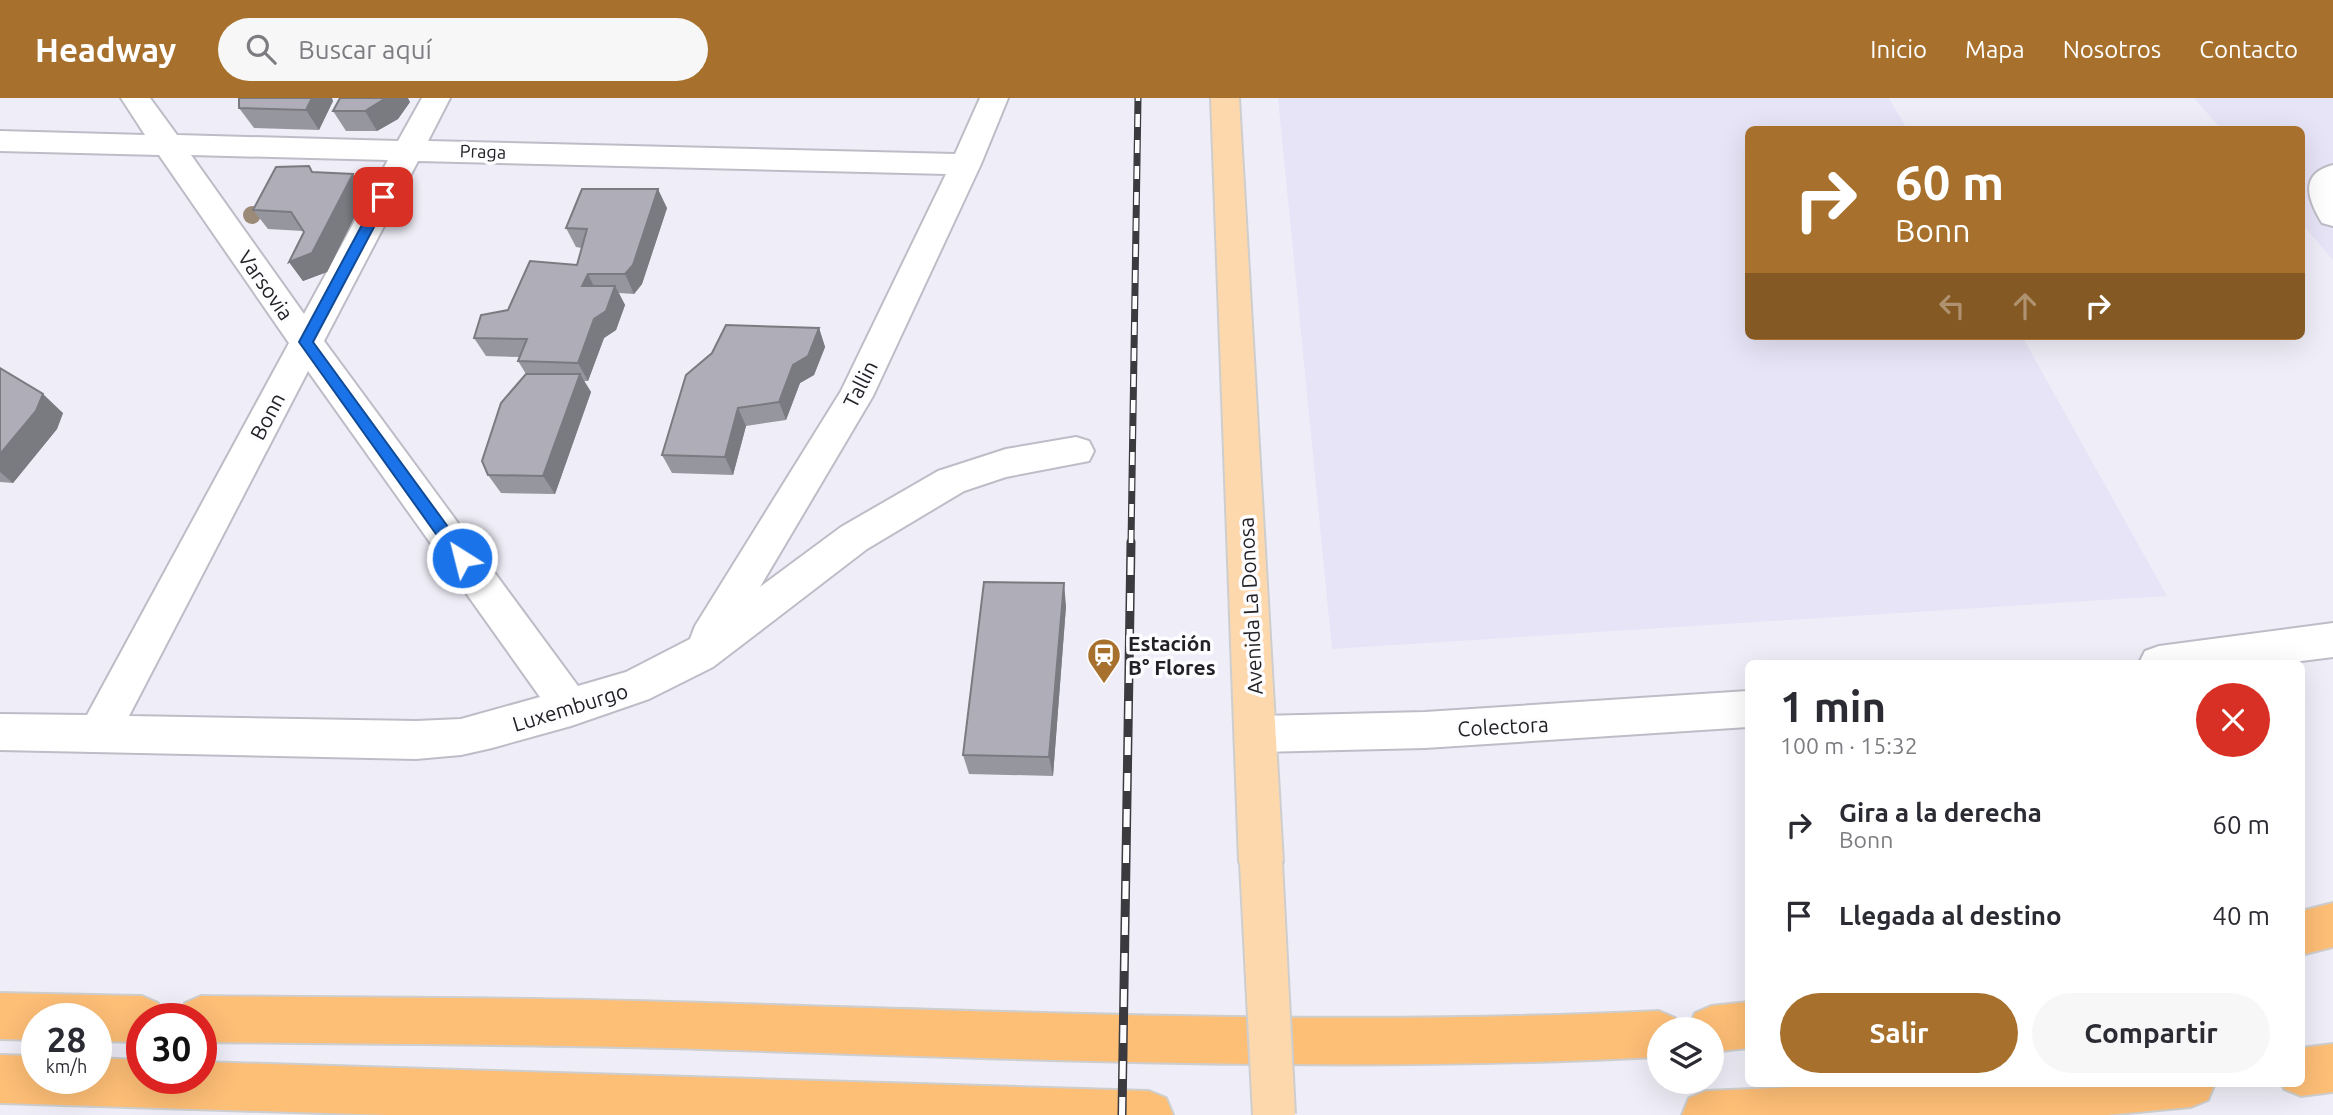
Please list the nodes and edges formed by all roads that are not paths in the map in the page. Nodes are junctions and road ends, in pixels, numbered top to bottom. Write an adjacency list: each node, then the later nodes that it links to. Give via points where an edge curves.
1 (135, 98): 6 (street, Varsovia)
2 (436, 98): 7 (street, Bonn)
3 (994, 98): 8 (street, Tallin)
4 (1225, 98): 20 (main road, Avenida La Donosa)
5 (0, 141): 6 (street, Praga)
6 (168, 144): 7 (street, Praga); 11 (street, Varsovia)
7 (409, 149): 8 (street, Praga); 11 (street, Bonn)
8 (966, 164): 14 (street, Tallin, via 856,396)
9 (2333, 175): 10 (street, via 2325,184 2325,201)
10 (2333, 215)
11 (306, 342): 16 (street, Varsovia); 19 (street, Bonn)
12 (1076, 451): 14 (street, Luxemburgo, via 1006,463 951,481 854,538)
13 (2333, 640): 15 (street)
14 (699, 655): 16 (street, Luxemburgo, via 635,687)
15 (2182, 660)
16 (571, 708): 19 (street, Luxemburgo, via 461,737 416,740)
17 (1745, 709): 20 (street, Colectora, via 1425,730)
18 (0, 732): 19 (street, Luxemburgo)
19 (98, 734)
20 (1257, 734): 34 (main road, Avenida La Donosa, bridge)
21 (2333, 925): 22 (highway)
22 (2305, 932)
23 (0, 1016): 24 (highway)
24 (126, 1018)
25 (217, 1019): 28 (highway, via 665,1024 1177,1041 1536,1040)
26 (1745, 1025): 27 (highway)
27 (1724, 1028)
28 (1647, 1035)
29 (2333, 1068): 30 (highway)
30 (2305, 1072)
31 (0, 1079): 33 (highway)
32 (2153, 1087): 35 (highway, via 1851,1111)
33 (1149, 1115)
34 (1274, 1115)
35 (1706, 1115)

